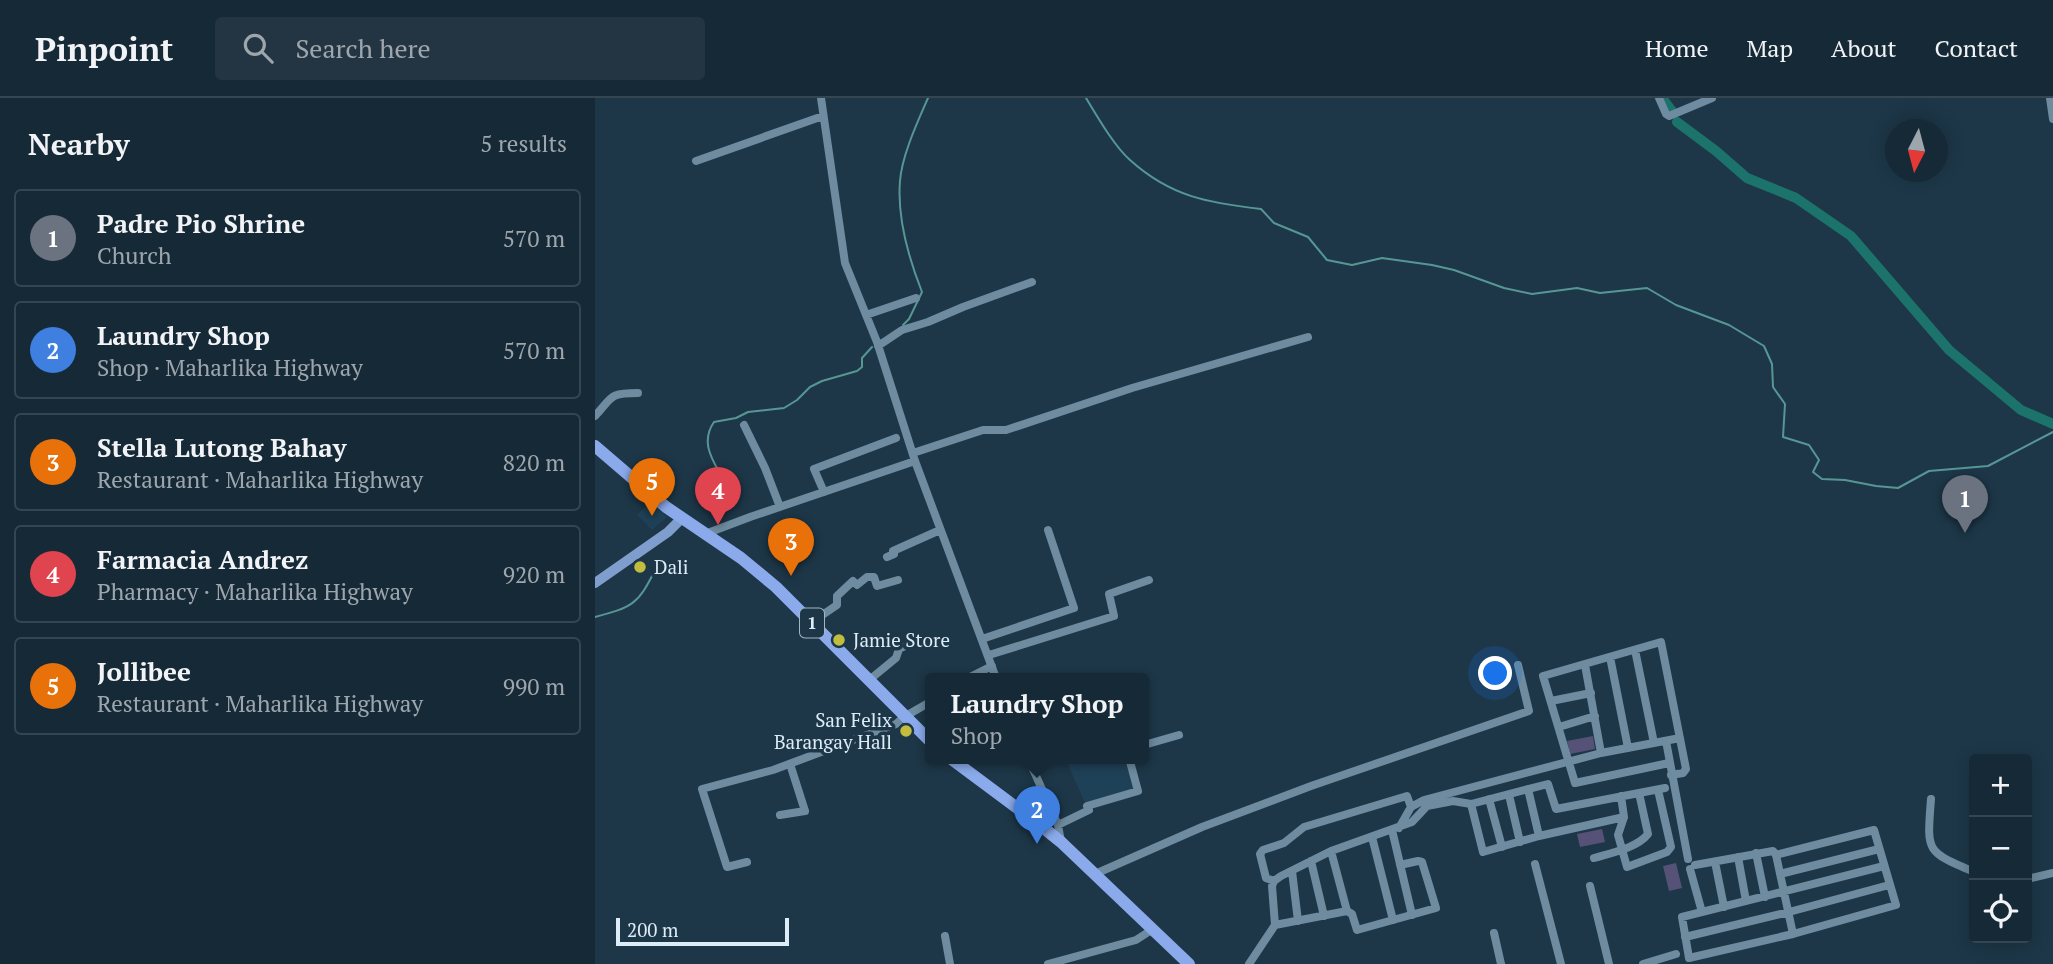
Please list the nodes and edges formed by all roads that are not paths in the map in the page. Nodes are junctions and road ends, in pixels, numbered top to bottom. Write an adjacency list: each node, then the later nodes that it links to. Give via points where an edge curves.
1 (821, 98): 5 (street)
2 (1659, 98): 3 (street, via 1666,114 1672,116)
3 (1712, 98)
4 (2050, 98): 6 (street)
5 (823, 116): 7 (street); 10 (street, via 845,263)
6 (2053, 119)
7 (696, 161)
8 (1032, 282): 12 (street, via 902,330)
9 (916, 298): 10 (street)
10 (866, 315): 12 (street)
11 (1308, 337): 18 (street, via 1006,430 983,430)
12 (878, 346): 18 (street)
13 (638, 393): 14 (street, via 610,397)
14 (595, 416)
15 (744, 425): 20 (street)
16 (897, 438): 19 (street, via 814,468)
17 (595, 446): 21 (highway, 1)
18 (914, 457): 19 (street); 22 (street)
19 (824, 492): 20 (street)
20 (780, 507): 24 (street)
21 (682, 518): 24 (highway, 1); 28 (main road)
22 (940, 530): 25 (street); 31 (street)
23 (1048, 530): 31 (street, via 1074,608)
24 (705, 534): 29 (highway, 1, via 741,558)
25 (887, 557)
26 (898, 580): 29 (street, via 877,586 874,577 867,576 857,584 853,581 837,596 837,605)
27 (1149, 580): 33 (street, via 1109,593 1114,616)
28 (595, 583)
29 (812, 622): 40 (highway, 1)
30 (922, 638): 40 (street, via 899,649 896,658)
31 (982, 639): 33 (street)
32 (1635, 650): 34 (street); 49 (street, via 1661,642); 51 (street)
33 (989, 655): 37 (street)
34 (1609, 657): 36 (street); 53 (street)
35 (1518, 665): 96 (street, via 1529,711 1311,786)
36 (1585, 665): 41 (street); 42 (street, via 1543,676)
37 (992, 666): 38 (street); 39 (street)
38 (978, 673)
39 (994, 673)
40 (869, 681): 45 (highway, 1)
41 (1591, 693): 42 (street); 44 (street)
42 (1551, 701): 46 (street)
43 (925, 705): 45 (street)
44 (1595, 716): 46 (street); 54 (street)
45 (904, 717): 48 (highway, 1); 57 (street)
46 (1559, 727): 55 (street)
47 (1179, 735): 52 (street)
48 (925, 736)
49 (1680, 738): 50 (street); 61 (street, via 1686,769)
50 (1665, 741): 51 (street); 56 (street)
51 (1654, 743): 53 (street)
52 (1149, 744)
53 (1628, 748): 54 (street)
54 (1601, 753): 55 (street)
55 (1570, 761): 56 (street, via 1576,783); 69 (street)
56 (1669, 763): 61 (street)
57 (790, 764): 70 (street, via 805,811); 87 (street, via 702,789 727,867)
58 (958, 764): 76 (highway)
59 (1033, 764): 72 (street)
60 (1131, 764): 72 (street, via 1138,791 1087,806 1089,810)
61 (1671, 775): 90 (street)
62 (1528, 789): 64 (street); 65 (street, via 1548,784 1556,809); 74 (street)
63 (1639, 793): 65 (street); 79 (street, via 1648,834); 79 (street, via 1662,789 1671,847 1627,867)
64 (1509, 794): 66 (street); 77 (street)
65 (1621, 796): 71 (street)
66 (1489, 799): 68 (street); 78 (street)
67 (1931, 799): 93 (street, via 1928,838 1934,850)
68 (1471, 804): 73 (street, via 1453,801 1427,806 1412,822); 78 (street, via 1483,852)
69 (1411, 807): 73 (street); 99 (street, via 1407,796 1304,827 1260,854 1266,878)
70 (780, 815)
71 (1624, 817): 74 (street); 79 (street, via 1618,830)
72 (1058, 825): 76 (street)
73 (1395, 829): 75 (street); 91 (street)
74 (1539, 836): 77 (street)
75 (1372, 837): 81 (street); 111 (street)
76 (1061, 842): 96 (highway)
77 (1520, 842): 78 (street)
78 (1502, 847)
79 (1622, 849): 85 (street)
80 (1879, 849): 83 (street, via 1874,830); 92 (street); 97 (street)
81 (1331, 851): 86 (street); 106 (street)
82 (1756, 853): 83 (street, via 1773,851); 84 (street); 103 (street)
83 (1776, 855): 97 (street)
84 (1738, 857): 88 (street); 104 (street)
85 (1594, 858)
86 (1311, 861): 94 (street); 110 (street)
87 (747, 862)
88 (1715, 862): 90 (street); 105 (street)
89 (1535, 864): 125 (street)
90 (1691, 864): 107 (street)
91 (1400, 865): 109 (street); 109 (street, via 1422,862 1436,908)
92 (1884, 866): 100 (street); 102 (street)
93 (1969, 870)
94 (1292, 871): 99 (street); 112 (street)
95 (2053, 873): 98 (street)
96 (1095, 874): 114 (highway)
97 (1780, 874): 102 (street)
98 (2032, 878)
99 (1274, 881): 113 (street)
100 (1889, 885): 108 (street); 116 (street, via 1896,905)
101 (1590, 886): 126 (street)
102 (1784, 892): 103 (street); 108 (street)
103 (1765, 897): 104 (street)
104 (1746, 901): 105 (street)
105 (1724, 907): 107 (street)
106 (1347, 911): 110 (street); 111 (street, via 1357,930)
107 (1702, 912): 118 (street, via 1682,917)
108 (1789, 912): 116 (street); 118 (street)
109 (1412, 915): 111 (street)
110 (1324, 916): 112 (street)
111 (1393, 920)
112 (1298, 921): 113 (street)
113 (1275, 925): 123 (street)
114 (1153, 929): 121 (street, via 1136,940); 122 (highway)
115 (1494, 933): 124 (street)
116 (1793, 934): 118 (street, via 1689,958)
117 (945, 936): 120 (street)
118 (1685, 937)
119 (1676, 954): 127 (street)
120 (950, 964)
121 (1048, 964)
122 (1189, 964)
123 (1249, 964)
124 (1501, 964)
125 (1561, 964)
126 (1609, 964)
127 (1643, 964)

